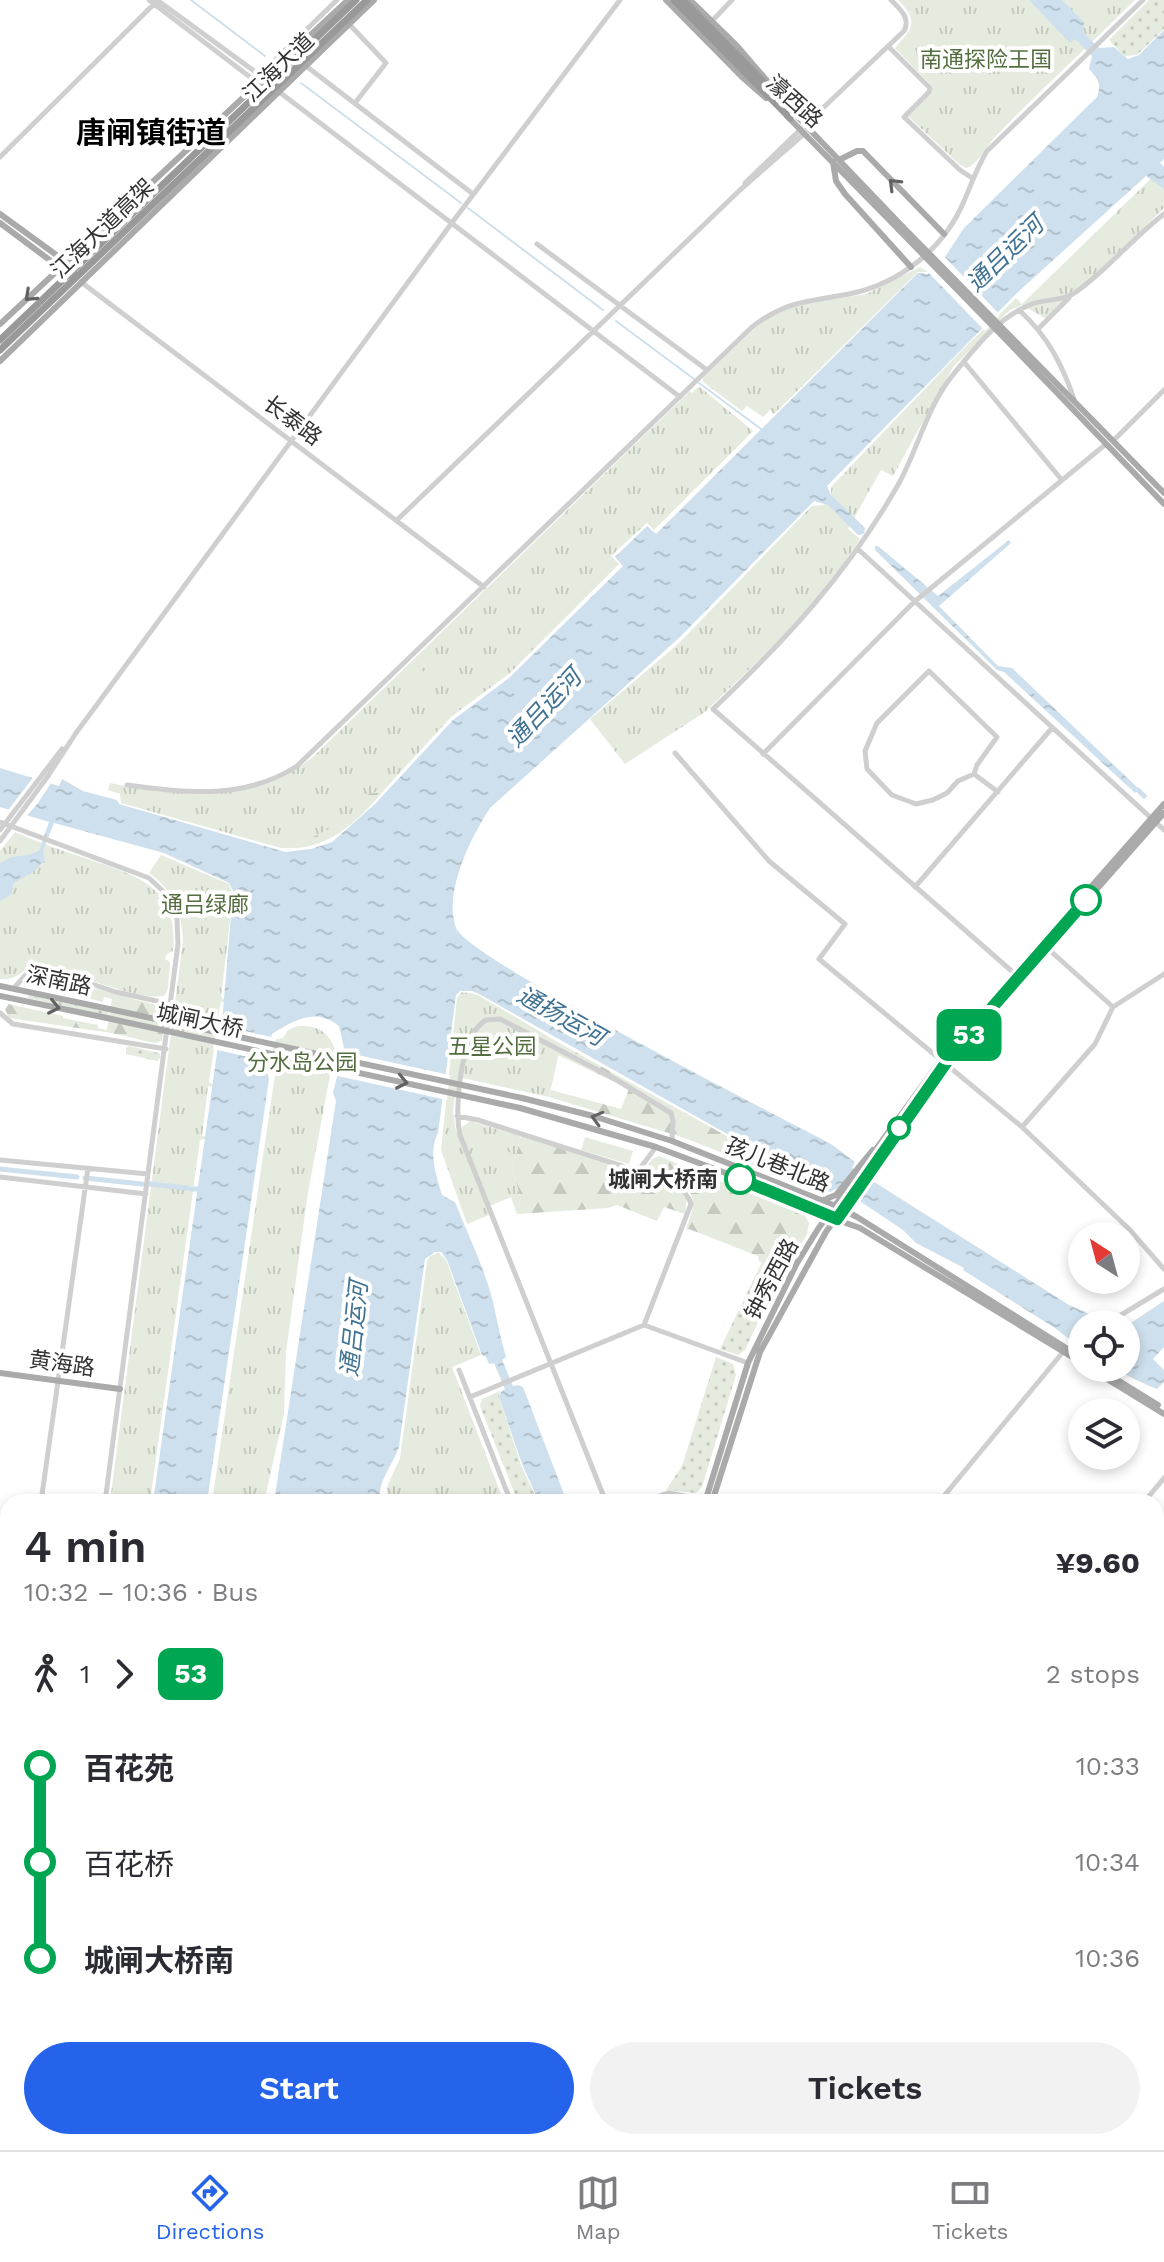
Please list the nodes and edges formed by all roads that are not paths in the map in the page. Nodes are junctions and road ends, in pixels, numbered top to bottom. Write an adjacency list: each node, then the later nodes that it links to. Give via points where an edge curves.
1 (149, 0): 14 (street)
2 (337, 0): 20 (street, via 271,64)
3 (352, 0): 20 (main road, 江海大道); 45 (highway, 江海大道高架, bridge)
4 (367, 0): 47 (highway, 江海大道高架, bridge)
5 (374, 0): 17 (main road, 江海大道)
6 (620, 0): 28 (street)
7 (666, 0): 23 (main road, 濠西路, via 742,77)
8 (674, 0): 15 (highway)
9 (683, 0): 15 (highway)
10 (690, 0): 16 (main road, 濠西路)
11 (732, 0): 16 (street)
12 (891, 0): 18 (street, via 907,25)
13 (1143, 0): 27 (street, via 987,151)
14 (157, 2): 20 (street); 25 (street)
15 (694, 16): 23 (highway)
16 (712, 21): 23 (main road, 濠西路, via 759,69)
17 (349, 24): 19 (main road, 江海大道); 22 (street, via 386,63)
18 (889, 47): 24 (street); 27 (street, via 930,88 904,117)
19 (305, 65): 21 (main road, 江海大道); 22 (street)
20 (262, 82): 35 (main road, 江海大道)
21 (278, 91): 32 (street); 38 (main road, 江海大道)
22 (355, 103): 28 (street)
23 (793, 116): 24 (main road, 濠西路)
24 (804, 129): 26 (main road, 濠西路); 40 (street)
25 (0, 157)
26 (836, 161): 33 (main road, one-way to 26, via 863,151); 36 (main road, via 836,181 845,194); 46 (main road, 濠西路, bridge)
27 (972, 178): 33 (street)
28 (473, 194): 32 (street)
29 (0, 214): 35 (main road, 长泰路)
30 (1164, 214): 39 (street)
31 (0, 223): 37 (main road, 长泰路)
32 (451, 224): 44 (street); 56 (street)
33 (944, 234): 36 (street)
34 (537, 244): 40 (street)
35 (66, 262): 37 (main road, 江海大道); 38 (main road, 长泰路)
36 (911, 267): 50 (street, via 867,291 780,309 752,327)
37 (59, 268): 38 (main road, 长泰路); 42 (main road, 江海大道, one-way to 42)
38 (81, 282): 48 (main road, 江海大道); 56 (street, 长泰路)
39 (1070, 296): 41 (street); 43 (street)
40 (619, 305): 44 (street); 50 (street)
41 (1018, 310): 43 (street); 49 (street)
42 (0, 324)
43 (1039, 328): 54 (street)
44 (592, 333): 52 (street); 61 (street)
45 (0, 340)
46 (1016, 346): 54 (main road); 57 (main road)
47 (0, 350)
48 (0, 361)
49 (964, 362): 58 (street); 62 (street, via 932,405 900,481)
50 (705, 372): 52 (street)
51 (1164, 390): 53 (street)
52 (680, 397): 63 (street)
53 (1156, 397): 55 (street); 57 (street)
54 (1076, 403): 57 (main road)
55 (1164, 405)
56 (291, 441): 61 (street, 长泰路); 66 (street)
57 (1109, 442): 58 (street); 59 (main road); 60 (main road)
58 (1061, 479): 64 (street)
59 (1164, 493)
60 (1164, 504)
61 (397, 520): 63 (street, 长泰路)
62 (859, 550): 64 (street); 68 (street, via 763,662 713,709)
63 (484, 587): 70 (street, via 315,751 282,776 256,786 194,793)
64 (914, 602): 65 (street); 68 (street)
65 (1052, 728): 71 (street); 74 (street)
66 (76, 733): 76 (street, bridge); 78 (street, bridge)
67 (675, 753): 92 (street, via 769,861 845,924 819,959)
68 (763, 754): 79 (street)
69 (974, 774): 69 (street, via 947,793 916,804 892,795 867,769 865,751 877,723 929,671 997,737); 71 (street)
70 (127, 785)
71 (998, 792): 79 (street)
72 (1164, 804): 74 (main road, 钟秀西路)
73 (1164, 813): 74 (main road, 钟秀西路)
74 (1154, 820): 77 (street); 80 (main road, 钟秀西路)
75 (0, 822): 86 (street, via 136,872 164,892 179,936)
76 (0, 830)
77 (1164, 830)
78 (0, 841)
79 (915, 887): 81 (street)
80 (1044, 945): 81 (main road, 钟秀西路); 87 (street); 92 (main road, 钟秀西路)
81 (1015, 974): 92 (main road, 钟秀西路)
82 (1164, 974): 87 (street)
83 (0, 986): 84 (main road, 深南路)
84 (14, 988): 86 (street, via 30,970 43,968); 88 (main road, 深南路)
85 (0, 996): 90 (main road, 深南路, one-way to 90)
86 (170, 1004): 91 (street)
87 (1113, 1007): 96 (street, via 1095,1044)
88 (109, 1009): 93 (main road, 城闸大桥, bridge)
89 (0, 1013): 91 (street, via 20,1026)
90 (107, 1018): 94 (main road, 城闸大桥, one-way to 94, bridge)
91 (166, 1049): 103 (street)
92 (944, 1061): 96 (street); 98 (main road, 钟秀西路)
93 (522, 1098): 97 (main road, 孩儿巷北路, one-way to 93)
94 (520, 1108): 99 (main road, 孩儿巷北路)
95 (457, 1116): 97 (street, via 472,1032 496,1019 664,1107 673,1121); 102 (street); 118 (street)
96 (1022, 1127): 113 (street)
97 (672, 1141): 109 (main road, 孩儿巷北路)
98 (886, 1141): 104 (main road, 钟秀西路); 104 (main road)
99 (656, 1147): 102 (street); 112 (main road, 孩儿巷北路)
100 (0, 1160): 101 (street)
101 (88, 1168): 103 (street); 106 (street)
102 (638, 1171): 116 (street, via 680,1188 691,1204)
103 (148, 1174): 107 (street)
104 (863, 1175): 108 (main road, 钟秀西路); 108 (main road)
105 (0, 1177): 106 (street)
106 (86, 1186): 107 (street); 122 (street)
107 (146, 1194): 125 (street)
108 (849, 1194): 109 (main road); 110 (main road, 钟秀西路); 111 (main road, 钟秀西路)
109 (819, 1199): 110 (main road, 孩儿巷北路)
110 (836, 1206): 111 (main road, 孩儿巷北路); 112 (main road, 钟秀西路)
111 (841, 1214): 112 (main road, 孩儿巷北路); 117 (main road, 孩儿巷北路); 117 (main road, 孩儿巷北路); 133 (main road, 钟秀西路, via 807,1263 760,1352)
112 (828, 1216): 119 (main road, 钟秀西路, via 797,1263)
113 (1164, 1269)
114 (1164, 1289): 115 (street)
115 (1129, 1310)
116 (644, 1325): 118 (street); 119 (street)
117 (1067, 1348): 135 (street)
118 (551, 1363): 126 (street); 132 (street)
119 (748, 1363): 134 (main road, 钟秀西路)
120 (459, 1370): 126 (street)
121 (0, 1373): 122 (main road, 黄海路)
122 (58, 1381): 125 (main road, 黄海路); 129 (street)
123 (1113, 1382): 127 (main road)
124 (1119, 1382): 127 (main road)
125 (120, 1389): 130 (street)
126 (470, 1397): 131 (street)
127 (1164, 1412)
128 (1164, 1478): 136 (street)
129 (42, 1494)
130 (106, 1494)
131 (508, 1494)
132 (603, 1494)
133 (710, 1494)
134 (710, 1494)
135 (946, 1494)
136 (1151, 1494)

